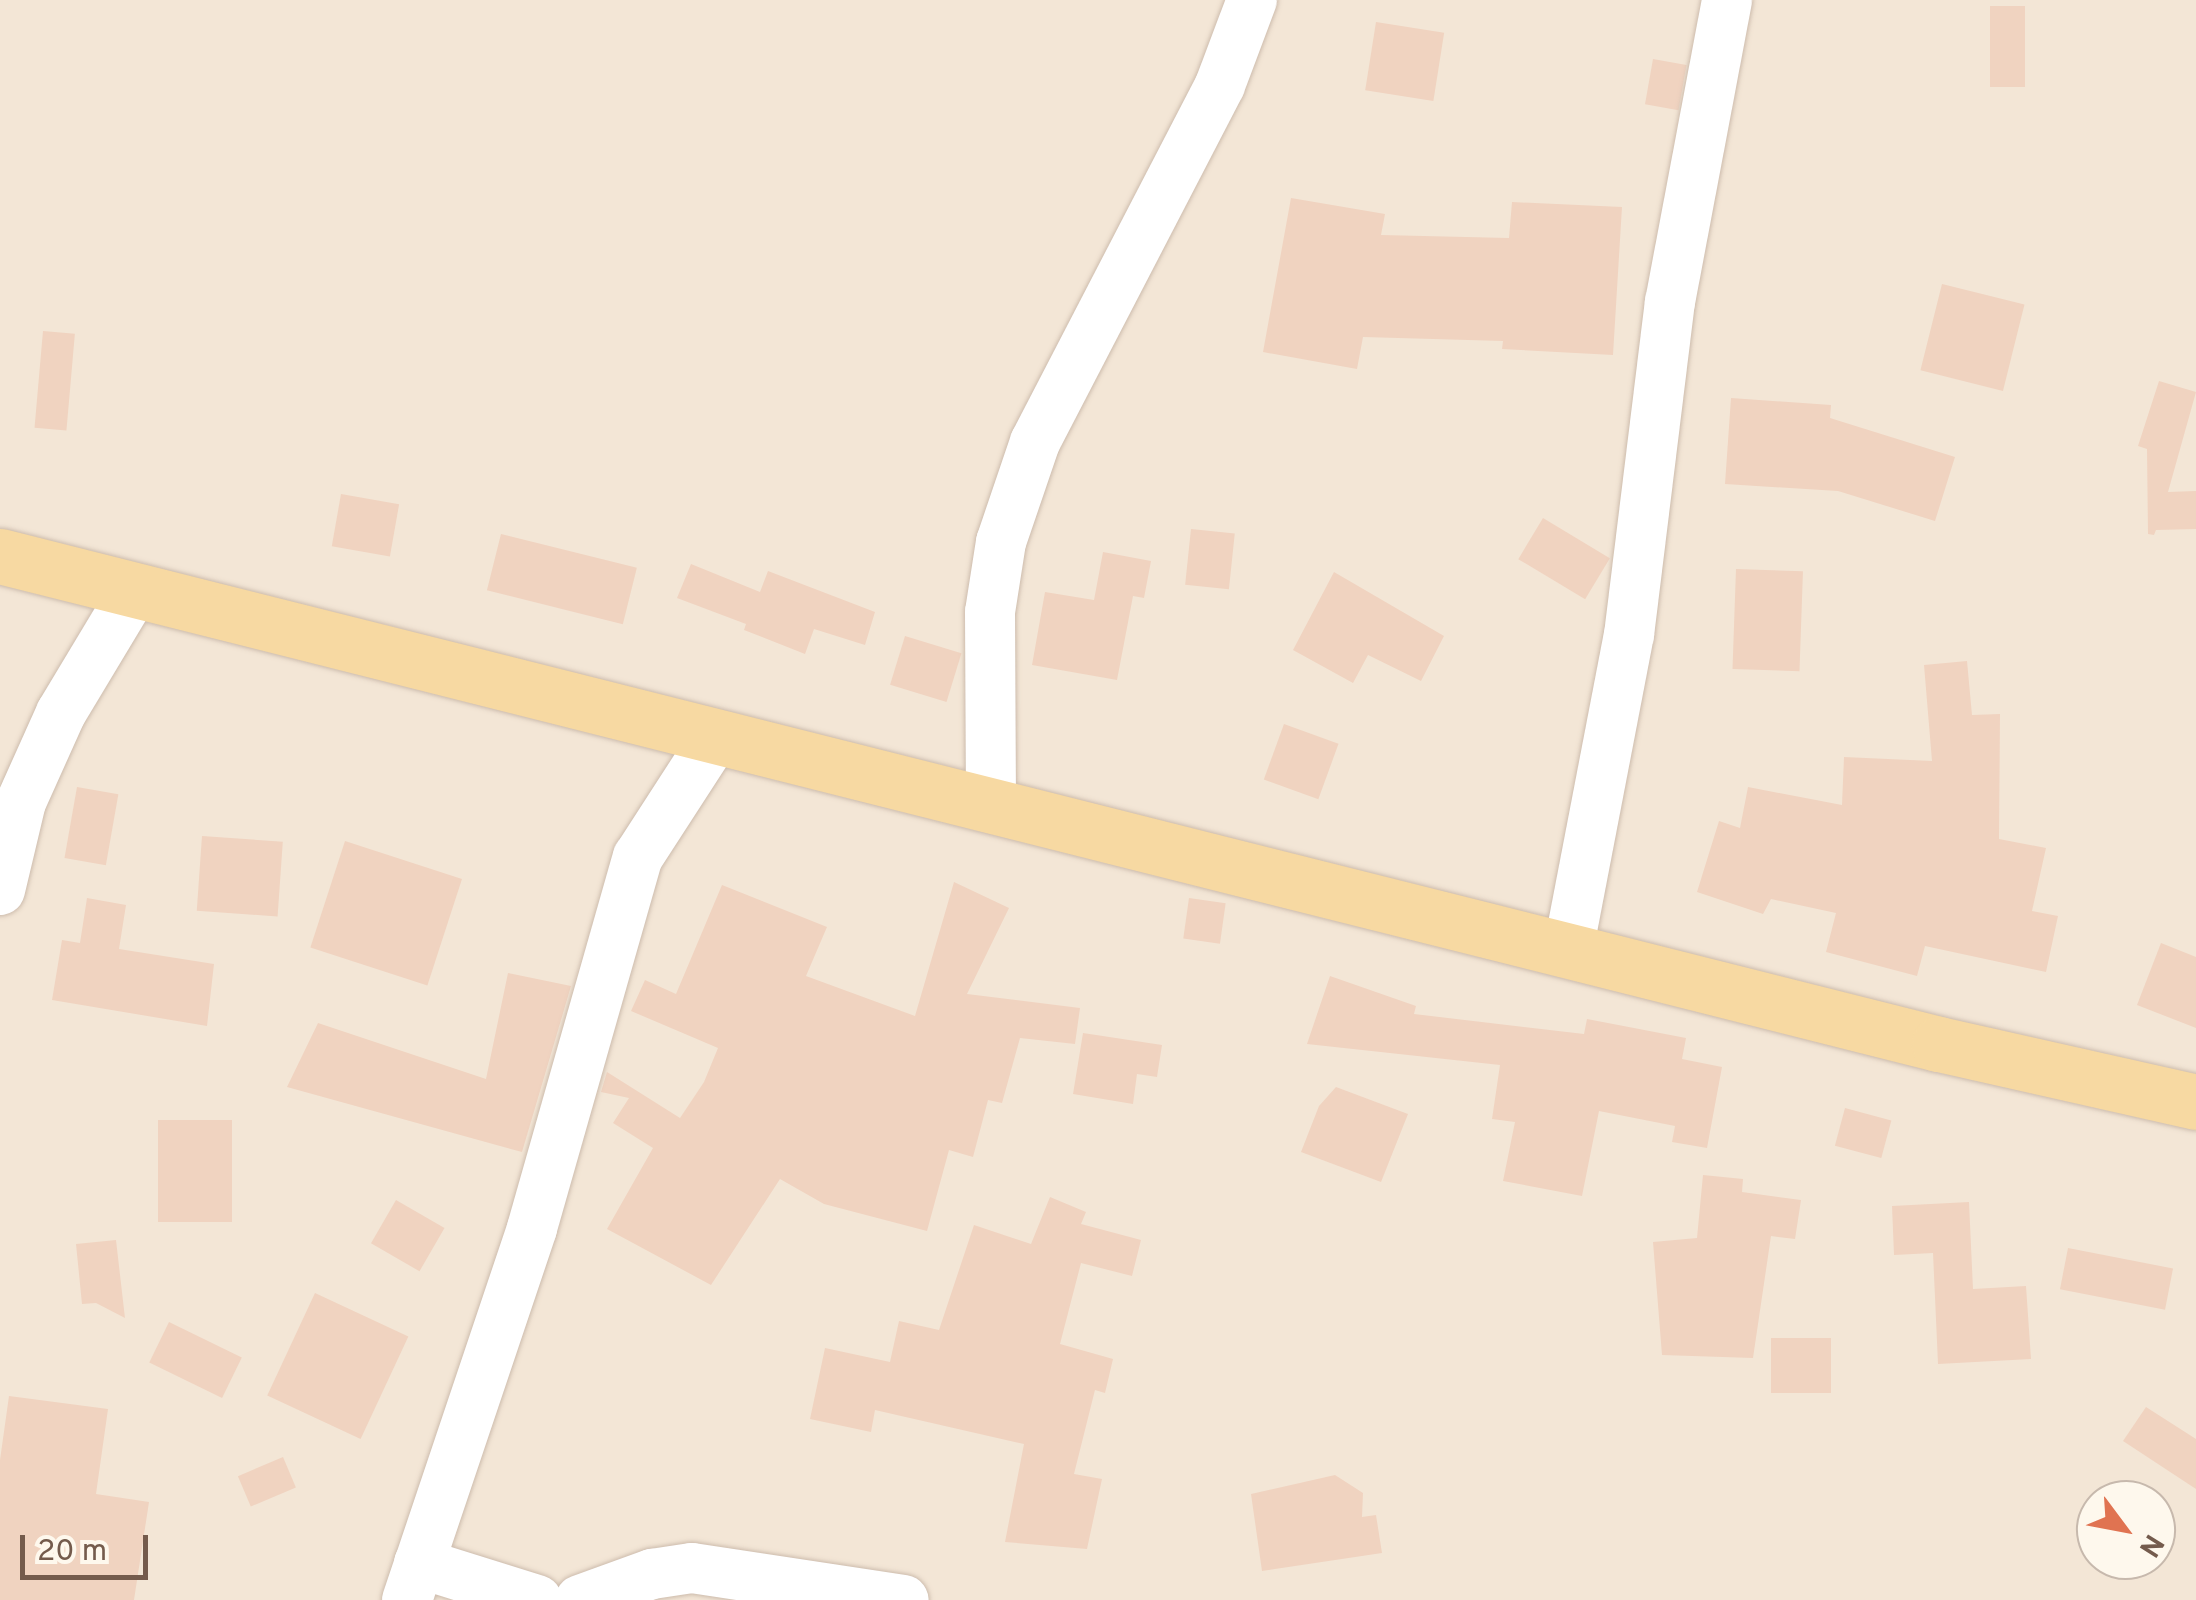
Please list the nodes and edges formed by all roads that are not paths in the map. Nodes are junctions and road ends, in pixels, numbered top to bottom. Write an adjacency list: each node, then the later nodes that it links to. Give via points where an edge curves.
1 (1252, 0): 6 (street, via 1220,85 1035,442 1001,542 990,612)
2 (1727, 0): 8 (street, via 1670,302 1629,635)
3 (0, 556): 4 (main road)
4 (135, 590): 5 (main road); 7 (street, via 53,730 21,802)
5 (717, 735): 6 (main road); 10 (street, via 638,857 532,1228)
6 (992, 804): 8 (main road)
7 (0, 890)
8 (1568, 950): 9 (main road)
9 (2196, 1102)
10 (413, 1582): 11 (street)
11 (537, 1600)
12 (580, 1600): 13 (street, via 652,1574 692,1568)
13 (904, 1600)

